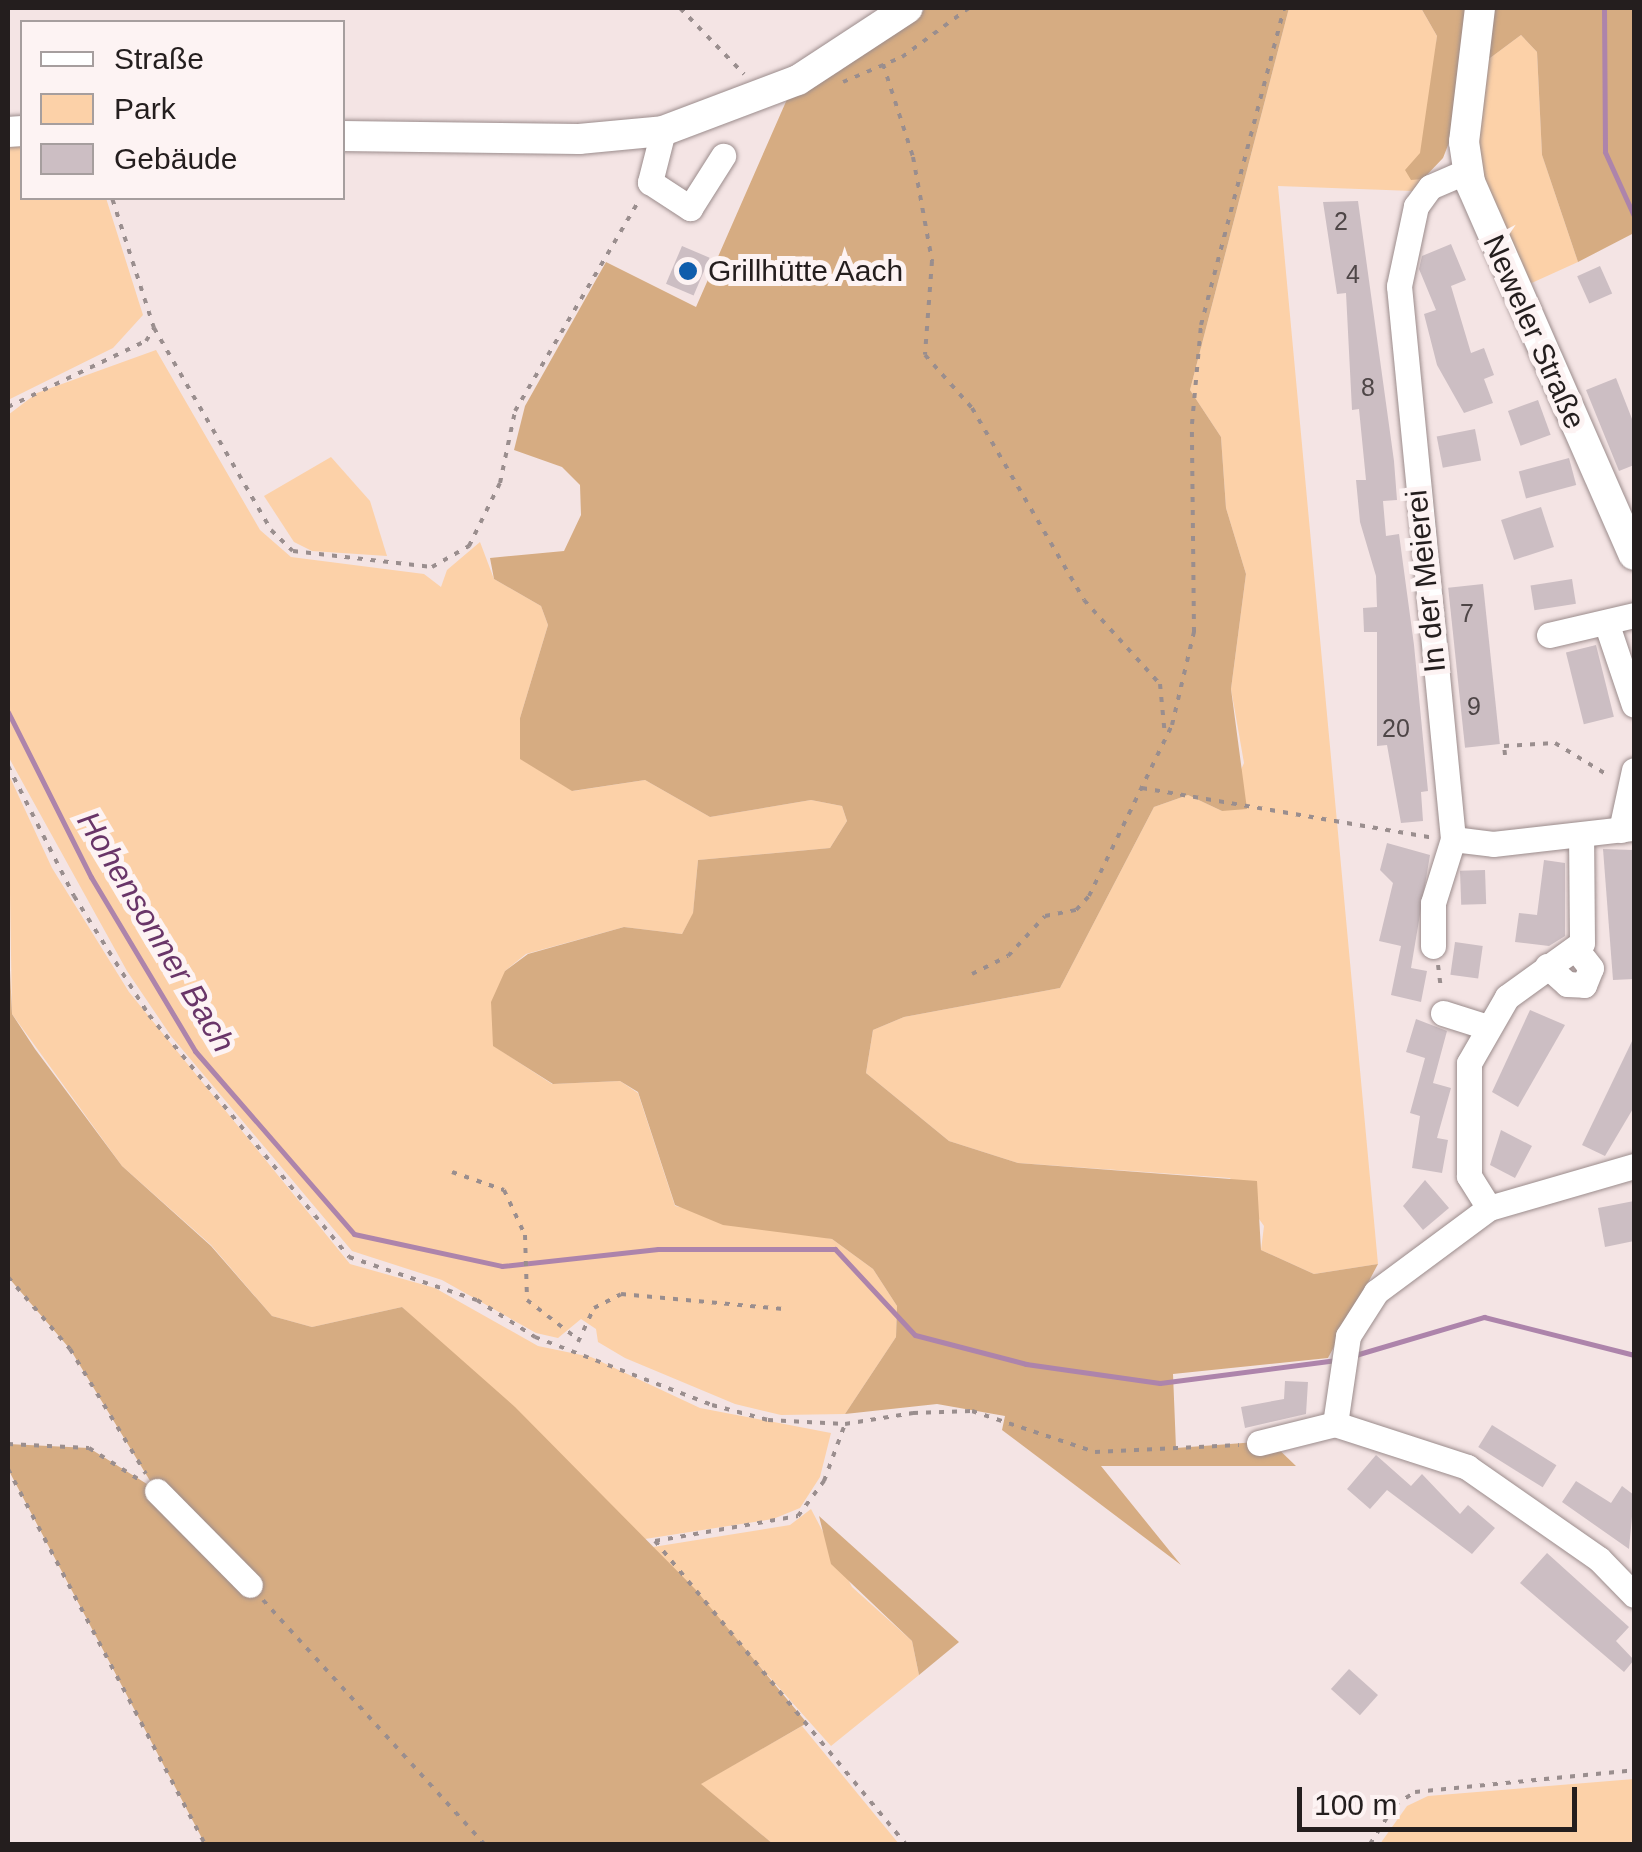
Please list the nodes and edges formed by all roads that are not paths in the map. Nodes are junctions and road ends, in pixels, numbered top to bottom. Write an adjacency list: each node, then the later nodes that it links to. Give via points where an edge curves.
1 (908, 8): 3 (main road, via 845,54 765,95)
2 (1480, 8): 6 (main road, Neweler Straße)
3 (663, 132): 4 (main road, via 579,139); 5 (street, via 650,182 690,208)
4 (345, 136)
5 (723, 156)
6 (1467, 171): 7 (main road, Neweler Straße); 15 (street, In der Meierei, via 1430,187 1416,206 1399,286)
7 (1634, 554)
8 (1634, 615): 9 (street)
9 (1607, 625): 10 (street); 11 (street)
10 (1550, 635)
11 (1634, 704)
12 (1631, 779): 13 (street)
13 (1628, 829): 14 (street)
14 (1580, 834): 15 (street); 18 (street, via 1586,928 1576,948 1547,966)
15 (1453, 839): 16 (street, via 1432,903)
16 (1433, 946)
17 (1443, 1014): 18 (street)
18 (1484, 1026): 20 (street, via 1469,1063 1466,1140 1469,1176)
19 (1634, 1166): 20 (street)
20 (1489, 1208): 21 (street, via 1376,1292 1344,1350)
21 (1335, 1424): 22 (street); 25 (street, via 1467,1467)
22 (1259, 1442)
23 (157, 1491): 26 (street)
24 (1634, 1564): 25 (street)
25 (1608, 1566): 27 (street)
26 (250, 1585)
27 (1634, 1595)

